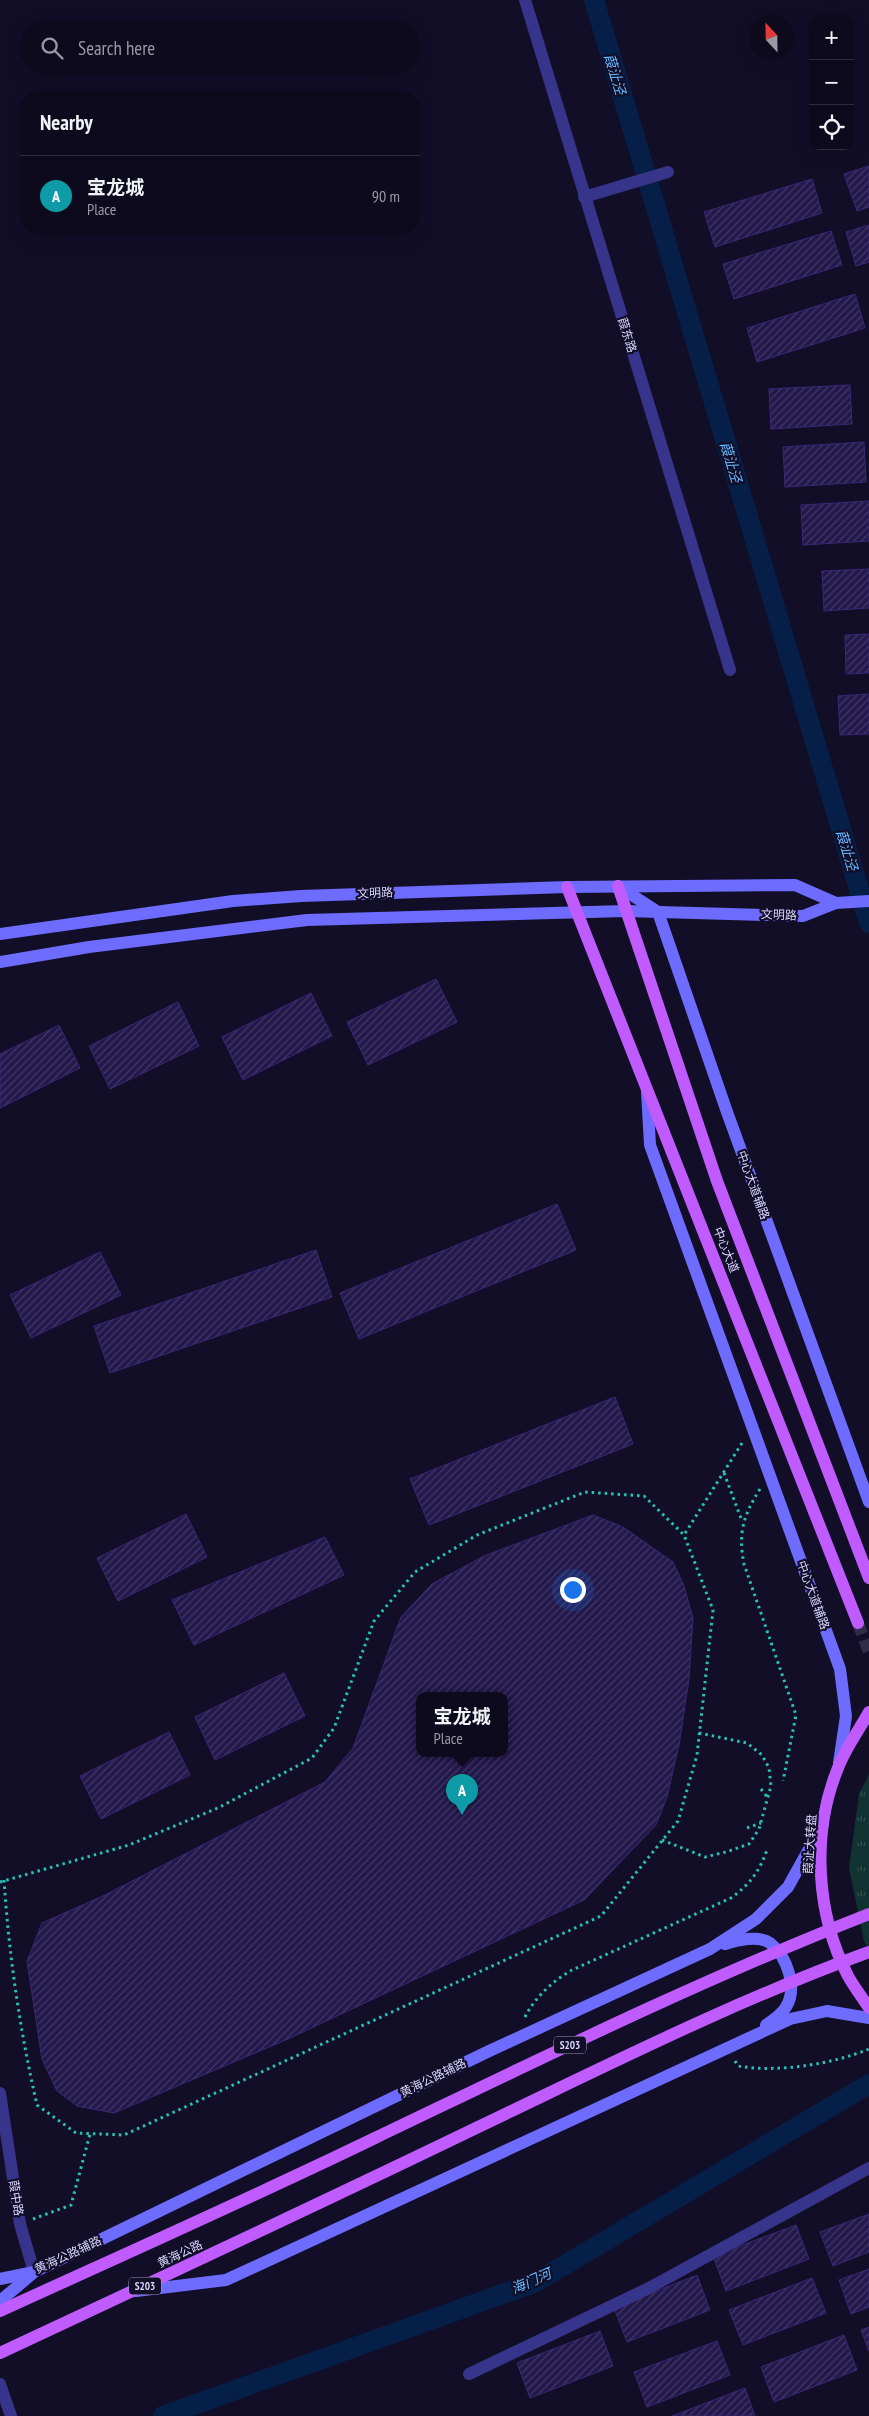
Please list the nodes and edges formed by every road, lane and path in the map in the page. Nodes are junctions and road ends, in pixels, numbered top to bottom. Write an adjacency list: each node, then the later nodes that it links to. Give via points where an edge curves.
1 (525, 0): 3 (street, 葭东路)
2 (668, 172): 3 (street)
3 (584, 198): 4 (street, 葭东路)
4 (730, 670)
5 (567, 886): 6 (main road, 文明路); 11 (main road, 中心大道); 12 (main road, 文明路, via 233,901)
6 (618, 886): 8 (main road, 文明路, via 795,885); 9 (main road, 中心大道); 10 (main road)
7 (869, 901): 8 (main road)
8 (836, 903): 10 (main road, 文明路, via 803,916)
9 (625, 911): 10 (main road, 文明路); 11 (main road, 文明路); 21 (main road, 中心大道, via 717,1181)
10 (658, 912): 18 (main road, 中心大道辅路)
11 (576, 914): 13 (main road, 文明路, via 307,920 90,947); 14 (main road, 中心大道)
12 (0, 934)
13 (0, 962)
14 (646, 1085): 15 (main road, 中心大道辅路, via 650,1145); 22 (main road, 中心大道)
15 (752, 1427): 16 (path); 17 (main road, 中心大道辅路)
16 (724, 1473): 19 (path); 20 (path)
17 (769, 1474): 19 (path, via 745,1512); 25 (main road, 中心大道辅路, via 840,1669 846,1716)
18 (869, 1502)
19 (743, 1523): 26 (path, via 740,1547 744,1564 796,1715)
20 (684, 1535): 24 (path, via 713,1610); 34 (path, via 644,1496 585,1492 477,1535 415,1572 374,1621 334,1728 312,1758 218,1808 129,1844)
21 (869, 1578)
22 (858, 1623)
23 (869, 1712): 25 (main road, 葭沚大转盘)
24 (699, 1734): 28 (path, via 747,1743 762,1755 769,1768 771,1786); 32 (path, via 697,1755 678,1821)
25 (838, 1768): 30 (main road, 葭沚大转盘)
26 (783, 1781)
27 (761, 1789): 28 (path)
28 (768, 1798): 29 (path)
29 (760, 1823): 31 (path); 32 (path, via 749,1844 705,1857)
30 (823, 1824): 36 (main road, 黄海公路辅路, via 788,1887 756,1919); 38 (main road, 葭沚大转盘, via 821,1876 830,1927 848,1975)
31 (747, 1828)
32 (662, 1840): 45 (path, via 601,1916 124,2135)
33 (767, 1850): 41 (path, via 760,1871 747,1887 731,1898 557,1978 529,2008)
34 (2, 1881): 45 (path, via 26,2060 37,2105 76,2133)
35 (869, 1914): 52 (main road, 黄海公路 / S203, via 799,1941 633,2015 276,2186)
36 (710, 1949): 40 (main road, via 736,1940 770,1942 788,1966 790,1992 786,2007 770,2023); 41 (main road, 黄海公路辅路)
37 (869, 1952): 50 (main road, 黄海公路 / S203, via 813,1972 614,2062)
38 (869, 2008)
39 (869, 2018): 40 (main road, via 827,2011 790,2019)
40 (747, 2038): 42 (main road)
41 (514, 2040): 48 (main road, 黄海公路辅路)
42 (726, 2048): 43 (path, via 738,2066 759,2070 823,2062); 50 (main road, via 226,2280)
43 (869, 2049)
44 (0, 2093): 47 (street, 葭中路)
45 (90, 2134): 47 (path, via 71,2205)
46 (869, 2168): 54 (street, via 649,2288)
47 (20, 2224): 48 (street, 葭中路)
48 (34, 2272): 49 (main road, 黄海公路辅路); 51 (main road)
49 (0, 2278)
50 (134, 2291): 53 (main road, 黄海公路 / S203)
51 (0, 2301)
52 (0, 2311)
53 (0, 2354)
54 (469, 2374)
55 (0, 2384): 56 (street)
56 (11, 2416)

